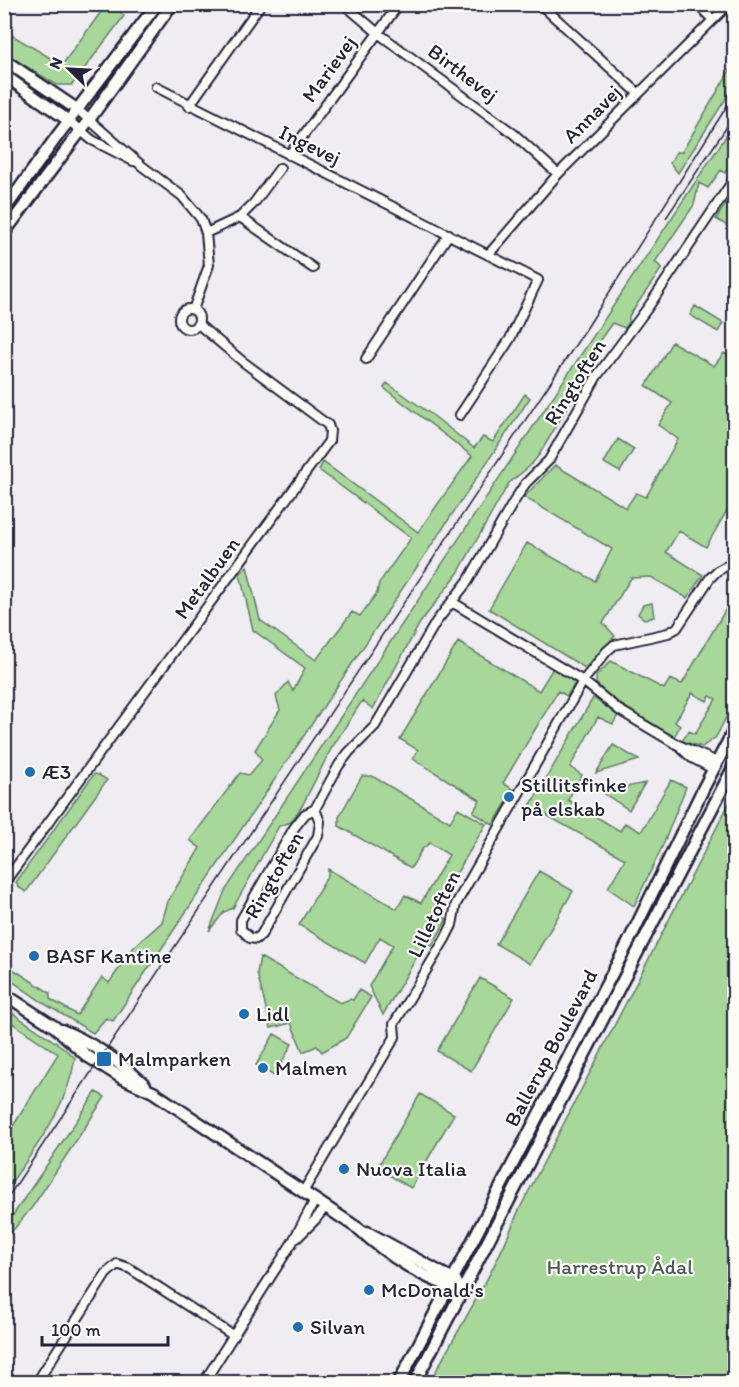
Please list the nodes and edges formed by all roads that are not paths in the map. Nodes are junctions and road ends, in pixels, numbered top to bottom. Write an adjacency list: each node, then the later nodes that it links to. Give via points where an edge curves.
1 (157, 4): 16 (street)
2 (172, 4): 17 (street)
3 (261, 4): 15 (street)
4 (344, 4): 10 (street, Birthevej)
5 (399, 4): 10 (street, Marievej)
6 (540, 4): 14 (street)
7 (697, 4): 9 (street)
8 (729, 4): 9 (street, Annavej)
9 (713, 20): 14 (street, Annavej)
10 (378, 33): 20 (street, Marievej); 23 (street, Birthevej, via 514,134)
11 (4, 60): 16 (street)
12 (4, 75): 18 (street)
13 (156, 87): 15 (street, Ingevej)
14 (638, 93): 23 (street, Annavej)
15 (189, 105): 20 (street, Ingevej)
16 (78, 110): 17 (street); 18 (street)
17 (90, 119): 19 (street); 21 (street)
18 (69, 121): 19 (street); 25 (street)
19 (81, 131): 21 (street); 27 (street)
20 (289, 154): 29 (street, Ingevej)
21 (142, 166): 28 (street, via 187,202 201,219)
22 (280, 168): 26 (street)
23 (558, 174): 30 (street, Annavej)
24 (734, 182): 37 (street, Ringtoften, via 597,376 549,459 525,484)
25 (4, 210)
26 (240, 217): 28 (street); 31 (street)
27 (4, 233)
28 (206, 233): 32 (street, via 209,265)
29 (449, 234): 30 (street, Ingevej); 34 (street)
30 (488, 255): 35 (street, Ingevej, via 538,280 510,339)
31 (313, 268)
32 (193, 310): 33 (street); 33 (street, via 183,312 179,320 187,329)
33 (198, 324): 43 (street, Metalbuen, via 328,424 329,441)
34 (366, 359)
35 (460, 415)
36 (735, 562): 38 (street, Lilletoften, via 710,578 677,628 614,645)
37 (452, 602): 38 (street); 42 (street, Ringtoften, via 436,622 375,726 344,758)
38 (583, 681): 40 (street, via 619,710); 45 (street, Lilletoften, via 456,903 445,939 394,1024 395,1037)
39 (735, 730): 40 (street, Ballerup Boulevard)
40 (715, 766): 41 (street); 47 (street, Ballerup Boulevard, via 627,945)
41 (733, 774): 48 (street, Ballerup Boulevard)
42 (315, 809): 42 (street, Ringtoften, via 305,814 294,828 244,914 241,929 250,938 261,935 318,836 320,822)
43 (4, 883)
44 (4, 994): 45 (street, via 120,1063 153,1092)
45 (303, 1192): 46 (street)
46 (320, 1203): 47 (street, via 376,1244); 49 (street, via 316,1219 292,1243)
47 (450, 1282): 48 (street); 52 (street, Ballerup Boulevard)
48 (465, 1290): 53 (street, Ballerup Boulevard)
49 (234, 1336): 50 (street, via 117,1264 106,1274); 51 (street)
50 (37, 1383)
51 (204, 1383)
52 (399, 1383)
53 (415, 1383)

